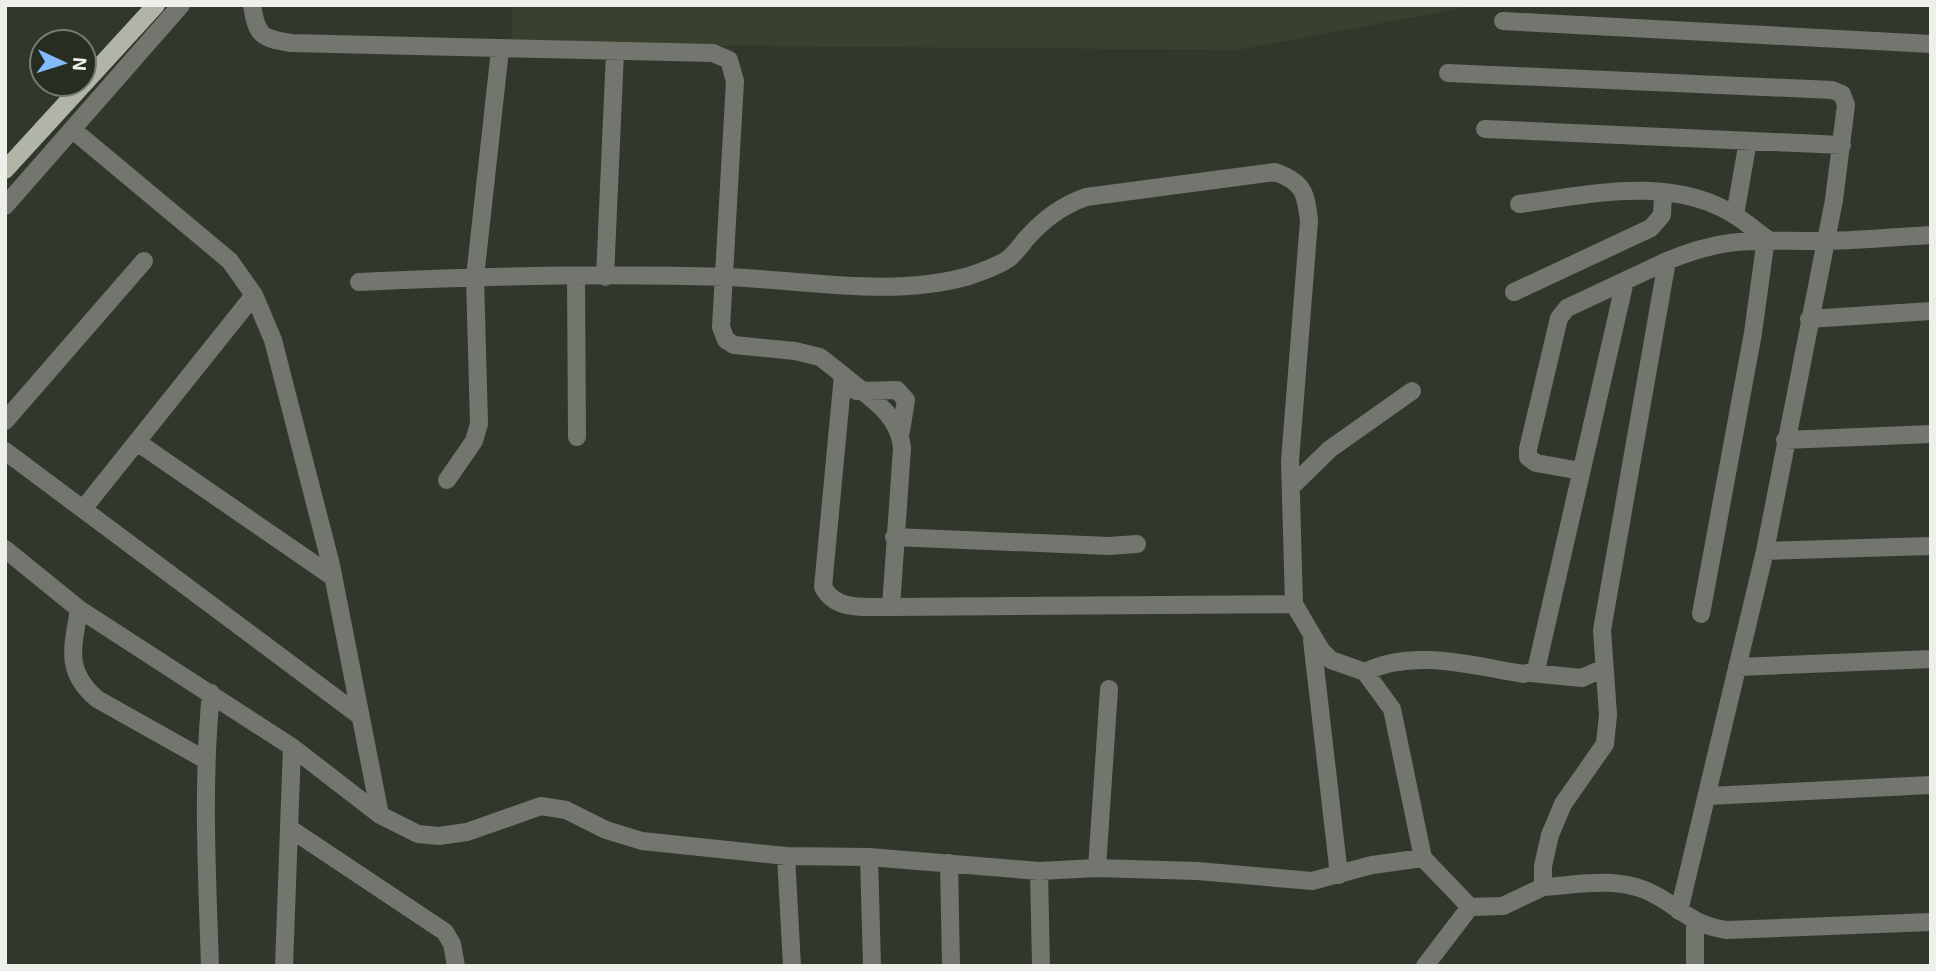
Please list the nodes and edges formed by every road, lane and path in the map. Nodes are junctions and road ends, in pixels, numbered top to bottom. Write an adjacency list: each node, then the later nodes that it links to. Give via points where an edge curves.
1 (156, 5): 13 (main road)
2 (181, 5): 10 (street)
3 (252, 5): 6 (street, via 257,30 283,42)
4 (1503, 21): 5 (street)
5 (1931, 44)
6 (500, 50): 7 (street); 23 (street)
7 (615, 52): 25 (street); 26 (street, via 713,53 729,60 735,82)
8 (1448, 73): 12 (street, via 1832,90 1842,94 1846,105)
9 (1485, 129): 11 (street)
10 (73, 130): 16 (street); 30 (street, via 230,261)
11 (1748, 141): 12 (street); 17 (street)
12 (1842, 145): 20 (street)
13 (5, 170)
14 (1663, 192): 15 (street, via 1627,191); 17 (street); 29 (street, via 1662,215 1651,228)
15 (1519, 204)
16 (5, 206)
17 (1735, 215): 19 (street)
18 (1931, 235): 20 (street)
19 (1766, 238): 20 (street); 22 (street, via 1717,243); 56 (street)
20 (1826, 241): 32 (street)
21 (144, 261): 37 (street)
22 (1667, 261): 27 (street); 60 (street, via 1607,590)
23 (475, 276): 24 (street); 28 (street); 44 (street, via 479,424 474,441)
24 (576, 277): 25 (street); 39 (street)
25 (605, 277): 26 (street)
26 (725, 277): 33 (street, via 721,327 726,340 820,358); 45 (street, via 863,285 937,283 971,275 1008,258 1044,220 1086,197 1275,172 1294,179 1307,197 1309,221)
27 (1625, 281): 43 (street); 43 (street, via 1567,308 1554,330 1528,457 1536,463)
28 (359, 282)
29 (1514, 292)
30 (254, 295): 41 (street); 52 (street, via 273,340)
31 (1931, 311): 32 (street)
32 (1810, 319): 40 (street)
33 (843, 375): 34 (street); 36 (street)
34 (859, 389): 36 (street); 47 (street, via 890,415 901,431)
35 (1412, 391): 45 (street, via 1330,449)
36 (841, 401): 54 (street, via 823,587 837,604)
37 (5, 421)
38 (1931, 434): 40 (street)
39 (577, 437)
40 (1784, 440): 51 (street)
41 (137, 442): 46 (street); 52 (street)
42 (5, 451): 46 (street)
43 (1581, 471): 62 (street, via 1539,664)
44 (447, 480)
45 (1291, 487): 53 (street)
46 (83, 509): 65 (street)
47 (894, 537): 48 (street); 54 (street)
48 (1138, 544)
49 (1931, 546): 51 (street)
50 (5, 549): 55 (street)
51 (1765, 551): 59 (street)
52 (333, 577): 65 (street)
53 (1294, 604): 54 (street); 57 (street)
54 (891, 607)
55 (79, 609): 64 (street); 67 (street, via 71,661 83,687)
56 (1701, 614)
57 (1312, 640): 61 (street, via 1331,660); 78 (street)
58 (1931, 659): 59 (street)
59 (1737, 667): 69 (street)
60 (1604, 668): 62 (street, via 1582,678); 79 (street, via 1605,744 1563,804 1550,835)
61 (1365, 672): 62 (street, via 1403,659); 74 (street, via 1392,709)
62 (1531, 673)
63 (1110, 689): 76 (street)
64 (211, 692): 66 (street); 67 (street)
65 (360, 716): 70 (street)
66 (292, 747): 70 (street); 71 (street)
67 (204, 759): 84 (street)
68 (1931, 785): 69 (street)
69 (1707, 796): 81 (street)
70 (380, 816): 72 (street, via 418,834 439,836 467,832 541,806 566,810 606,831 642,841)
71 (289, 828): 85 (street); 86 (street, via 445,932)
72 (786, 856): 73 (street); 87 (street)
73 (869, 857): 75 (street); 88 (street)
74 (1423, 858): 78 (street); 80 (street)
75 (949, 863): 77 (street); 89 (street)
76 (1097, 868): 77 (street); 78 (street, via 1197,871 1294,881)
77 (1039, 871): 90 (street)
78 (1339, 875)
79 (1542, 887): 80 (street, via 1503,906); 81 (street, via 1609,882 1647,891)
80 (1470, 907): 91 (street)
81 (1679, 911): 82 (street)
82 (1695, 922): 83 (street, via 1727,930); 92 (street)
83 (1931, 922)
84 (210, 966)
85 (284, 966)
86 (457, 966)
87 (792, 966)
88 (872, 966)
89 (951, 966)
90 (1041, 966)
91 (1425, 966)
92 (1695, 966)

